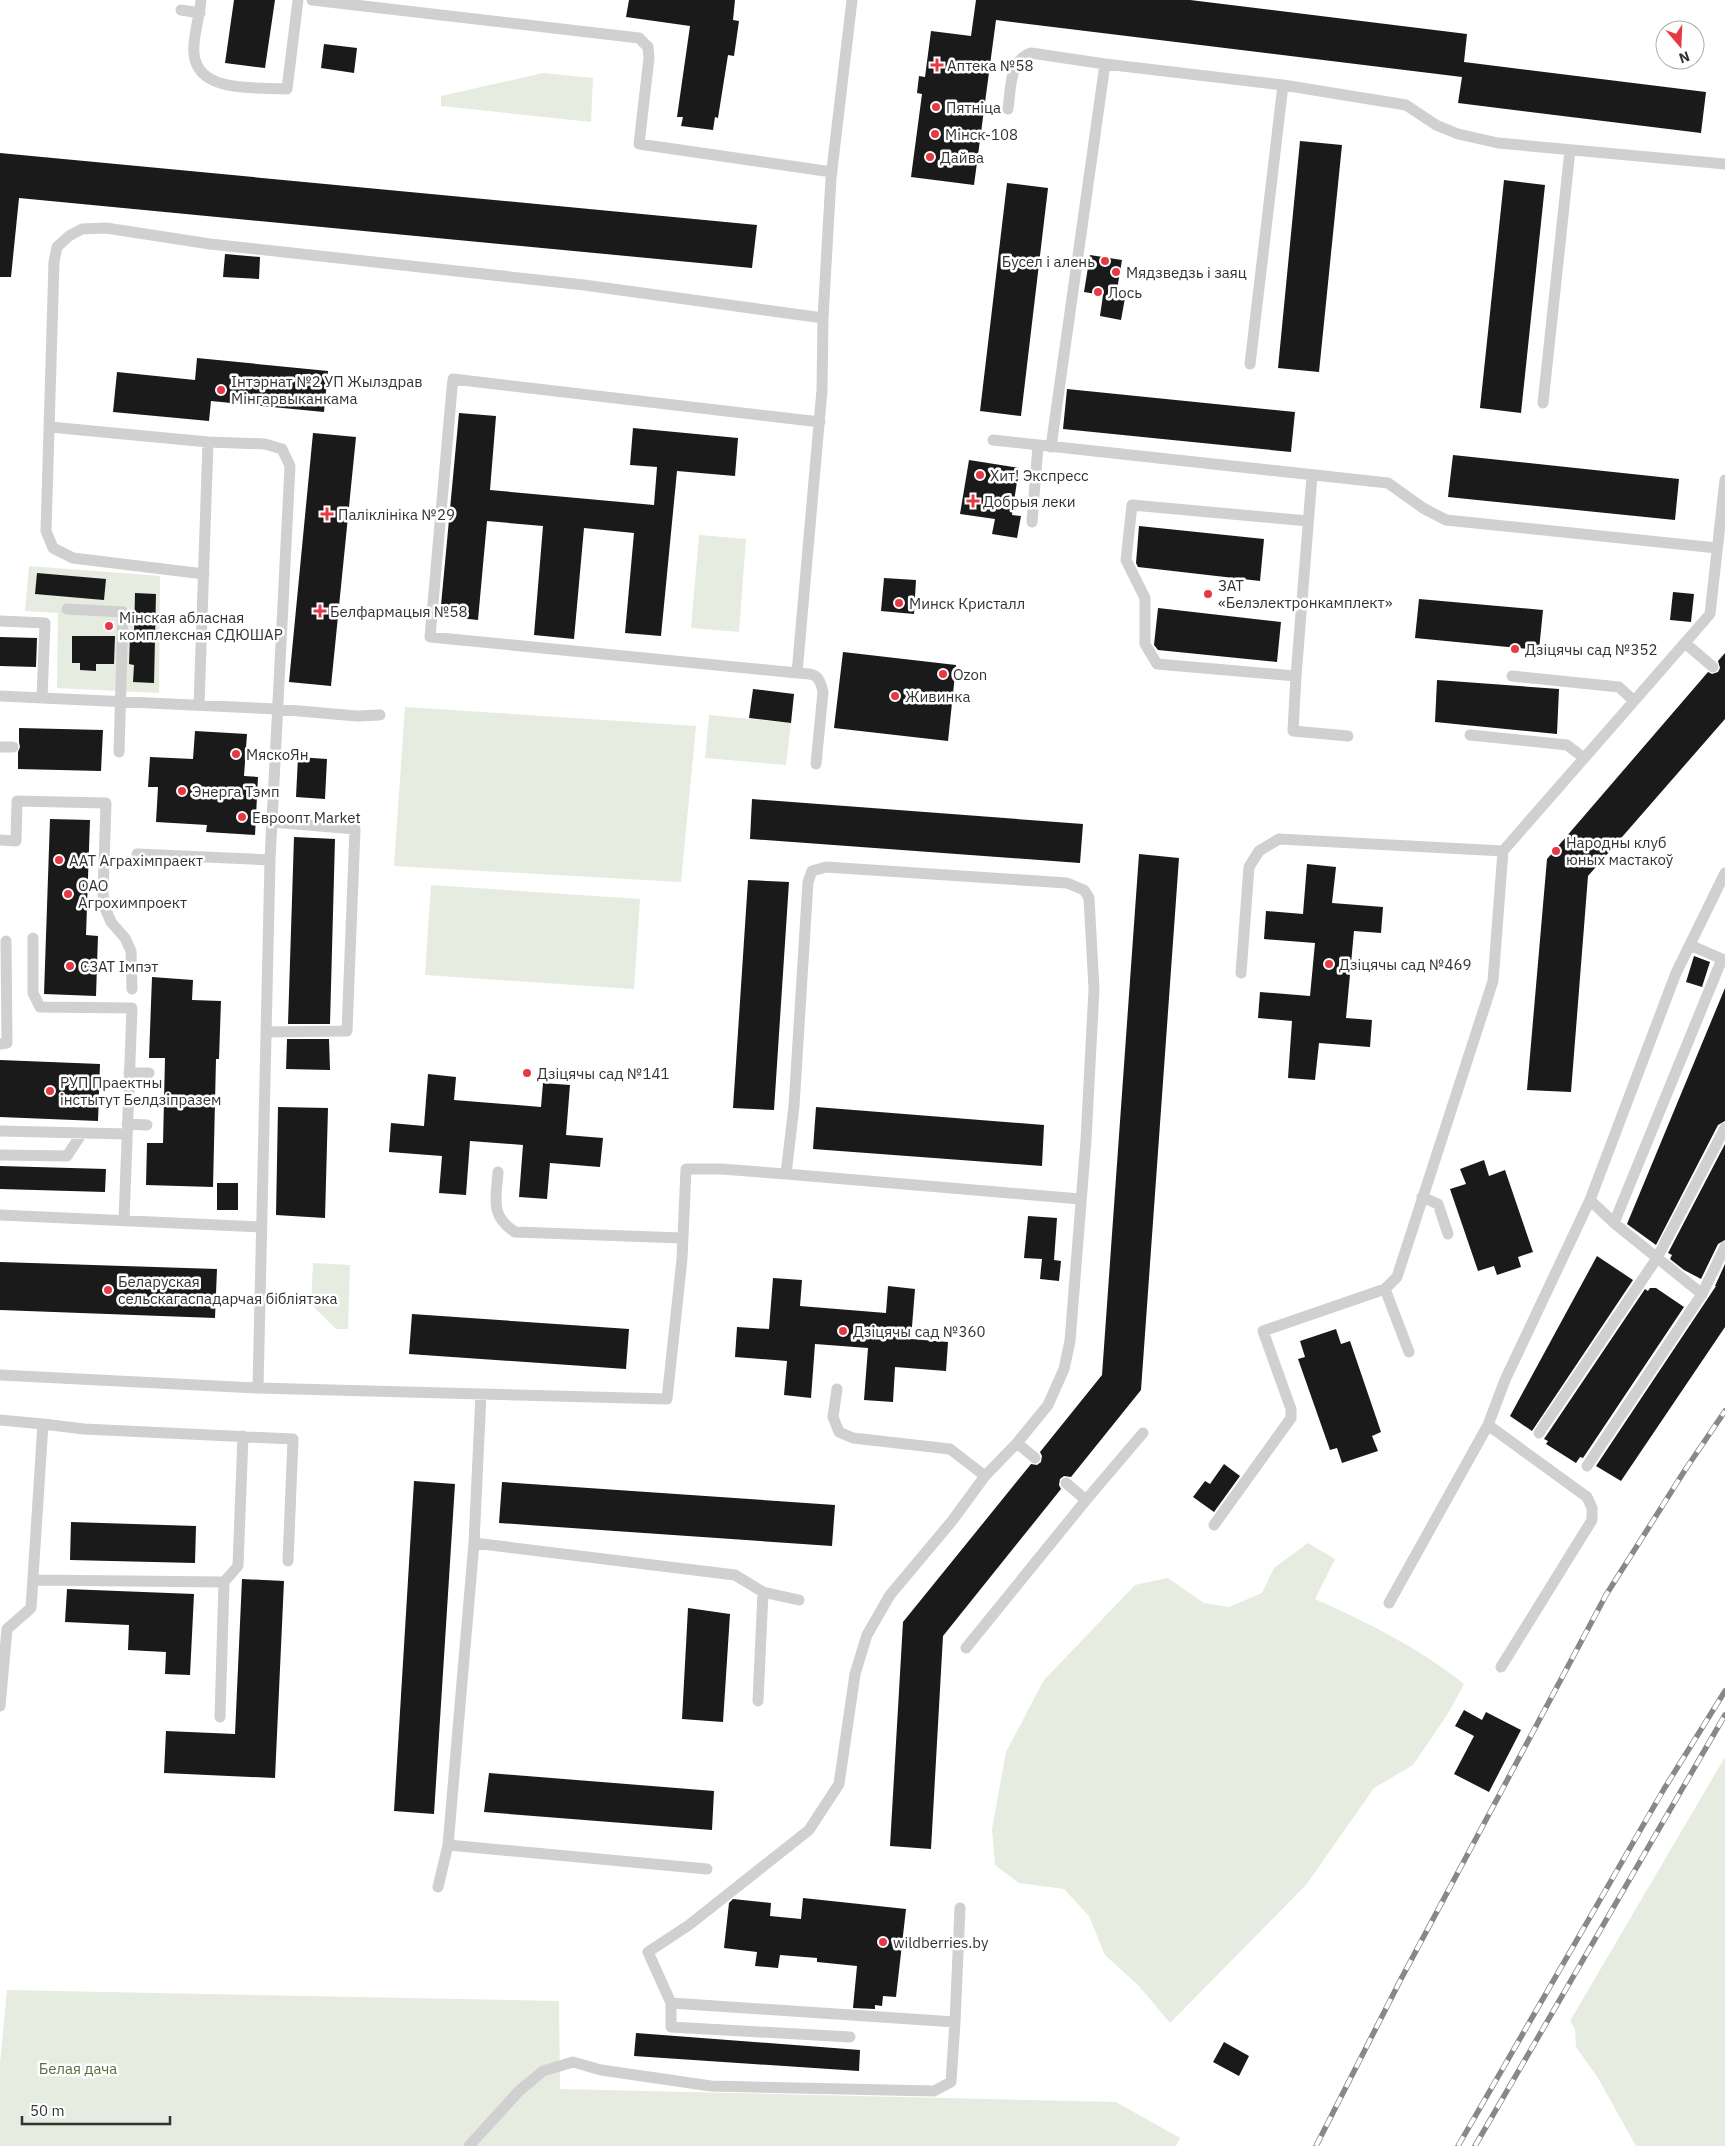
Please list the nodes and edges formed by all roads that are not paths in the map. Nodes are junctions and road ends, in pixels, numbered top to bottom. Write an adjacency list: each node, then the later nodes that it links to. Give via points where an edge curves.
1 (201, 0): 6 (lane)
2 (298, 0): 6 (lane, via 287,89 219,85 204,76 196,64 194,53)
3 (312, 0): 12 (lane, via 639,38 648,47 649,58 639,144)
4 (852, 0): 12 (lane)
5 (181, 10): 6 (lane)
6 (200, 13)
7 (1105, 64): 8 (lane); 9 (lane, via 1031,52 1022,56 1015,64); 21 (lane)
8 (1282, 85): 10 (lane, via 1406,105 1436,125 1458,134 1498,143); 14 (lane)
9 (1008, 109)
10 (1570, 150): 11 (lane); 15 (lane)
11 (1725, 164)
12 (832, 172): 13 (lane)
13 (823, 318): 16 (lane); 17 (lane, via 584,285 210,244 106,228 82,229 57,247 54,262)
14 (1250, 364)
15 (1543, 403)
16 (820, 422): 32 (lane); 32 (lane, via 453,379 452,388 430,637)
17 (50, 427): 19 (lane); 27 (lane, via 46,531 53,548 73,558)
18 (993, 440): 20 (lane)
19 (208, 442): 27 (lane); 40 (lane, via 265,444 282,449 290,466)
20 (1038, 446): 21 (lane); 25 (lane)
21 (1051, 447): 22 (lane)
22 (1312, 476): 24 (lane); 26 (lane, via 1388,483 1422,508 1446,520)
23 (1725, 480): 26 (lane)
24 (1308, 521): 33 (lane); 33 (lane, via 1132,505 1126,560 1145,598 1145,644 1158,664)
25 (1032, 522)
26 (1717, 548): 30 (lane, via 1710,614)
27 (204, 574): 39 (lane)
28 (67, 609): 38 (lane, via 123,612)
29 (0, 621): 36 (lane, via 45,623)
30 (1685, 643): 31 (lane); 37 (lane)
31 (1713, 667)
32 (797, 673): 48 (lane, via 813,674 821,680 823,692)
33 (1296, 676): 43 (lane, via 1292,731)
34 (1512, 676): 37 (lane, via 1619,687)
35 (0, 696): 36 (lane)
36 (42, 698): 38 (lane)
37 (1634, 701): 47 (lane)
38 (121, 702): 39 (lane); 46 (lane)
39 (199, 705): 40 (lane)
40 (276, 709): 41 (lane); 49 (lane)
41 (380, 715)
42 (1470, 735): 47 (lane, via 1566,745)
43 (1348, 736)
44 (0, 747): 45 (lane)
45 (13, 747)
46 (119, 752)
47 (1584, 758): 51 (lane)
48 (816, 764)
49 (272, 822): 53 (lane); 62 (lane, via 355,829 347,1032)
50 (0, 840): 61 (lane, via 16,841 17,801 106,803 103,895 111,922 131,951)
51 (1503, 851): 59 (lane, via 1279,839 1259,851 1249,867); 74 (lane, via 1493,980)
52 (137, 854): 53 (lane)
53 (270, 860): 62 (lane)
54 (1725, 873): 57 (lane)
55 (33, 938): 65 (lane, via 33,993 40,1007 132,1008)
56 (6, 941): 63 (lane, via 7,1043)
57 (1690, 945): 58 (lane); 76 (lane, via 1676,973)
58 (1723, 955): 60 (lane)
59 (1241, 973)
60 (1720, 978): 79 (lane)
61 (132, 989)
62 (266, 1032): 80 (lane)
63 (0, 1044)
64 (149, 1073): 65 (lane)
65 (129, 1074): 68 (lane)
66 (147, 1124): 68 (lane)
67 (1725, 1128): 84 (lane)
68 (127, 1129): 70 (lane); 78 (lane)
69 (0, 1131): 70 (lane)
70 (82, 1133): 71 (lane, via 67,1156)
71 (0, 1155)
72 (498, 1172): 82 (lane, via 496,1210 503,1224 515,1232)
73 (786, 1174): 75 (lane); 75 (lane, via 794,1106 808,882 812,871 826,867 1067,883 1084,890 1089,898 1094,989); 82 (lane, via 686,1170)
74 (1422, 1197): 81 (lane, via 1438,1204); 85 (lane, via 1397,1278)
75 (1080, 1199): 98 (lane, via 1070,1341 1064,1369 1048,1405)
76 (1590, 1200): 79 (lane); 94 (lane, via 1505,1380)
77 (0, 1215): 78 (lane)
78 (124, 1220): 80 (lane)
79 (1614, 1224): 84 (lane)
80 (261, 1227): 89 (lane)
81 (1448, 1234)
82 (682, 1238): 91 (lane, via 667,1399)
83 (1725, 1247): 86 (lane)
84 (1657, 1258): 86 (lane); 96 (lane)
85 (1385, 1289): 87 (lane); 104 (lane, via 1263,1331 1291,1409 1291,1418)
86 (1702, 1294): 100 (lane)
87 (1409, 1352)
88 (0, 1376): 89 (lane)
89 (258, 1388): 91 (lane)
90 (837, 1389): 101 (lane, via 833,1417 839,1432 853,1438 950,1449)
91 (482, 1394): 105 (lane)
92 (0, 1420): 93 (lane)
93 (43, 1424): 97 (lane, via 84,1429); 107 (lane)
94 (1488, 1425): 111 (lane); 113 (lane, via 1587,1498 1592,1508 1592,1520)
95 (1143, 1433): 103 (lane)
96 (1539, 1433)
97 (243, 1436): 106 (lane, via 293,1438); 108 (lane, via 238,1566)
98 (1017, 1443): 99 (lane); 101 (lane)
99 (1035, 1458)
100 (1587, 1466)
101 (985, 1476): 121 (lane, via 890,1595 866,1635 855,1674 839,1784 809,1830 689,1925 648,1952)
102 (1066, 1483): 103 (lane)
103 (1086, 1500): 112 (lane)
104 (1214, 1525)
105 (474, 1543): 109 (lane, via 734,1575); 117 (lane)
106 (288, 1561)
107 (33, 1580): 108 (lane); 115 (lane, via 31,1608 7,1629)
108 (224, 1582): 116 (lane)
109 (763, 1592): 110 (lane); 114 (lane)
110 (799, 1600)
111 (1389, 1603)
112 (966, 1648)
113 (1502, 1667)
114 (758, 1701)
115 (0, 1706)
116 (220, 1717)
117 (448, 1845): 118 (lane); 119 (lane)
118 (707, 1869)
119 (438, 1887)
120 (960, 1908): 122 (lane)
121 (671, 2003): 122 (lane); 123 (lane, via 671,2026)
122 (955, 2022): 124 (lane, via 950,2082 934,2091 712,2086 601,2070 574,2062 543,2071)
123 (850, 2037)
124 (469, 2146)

